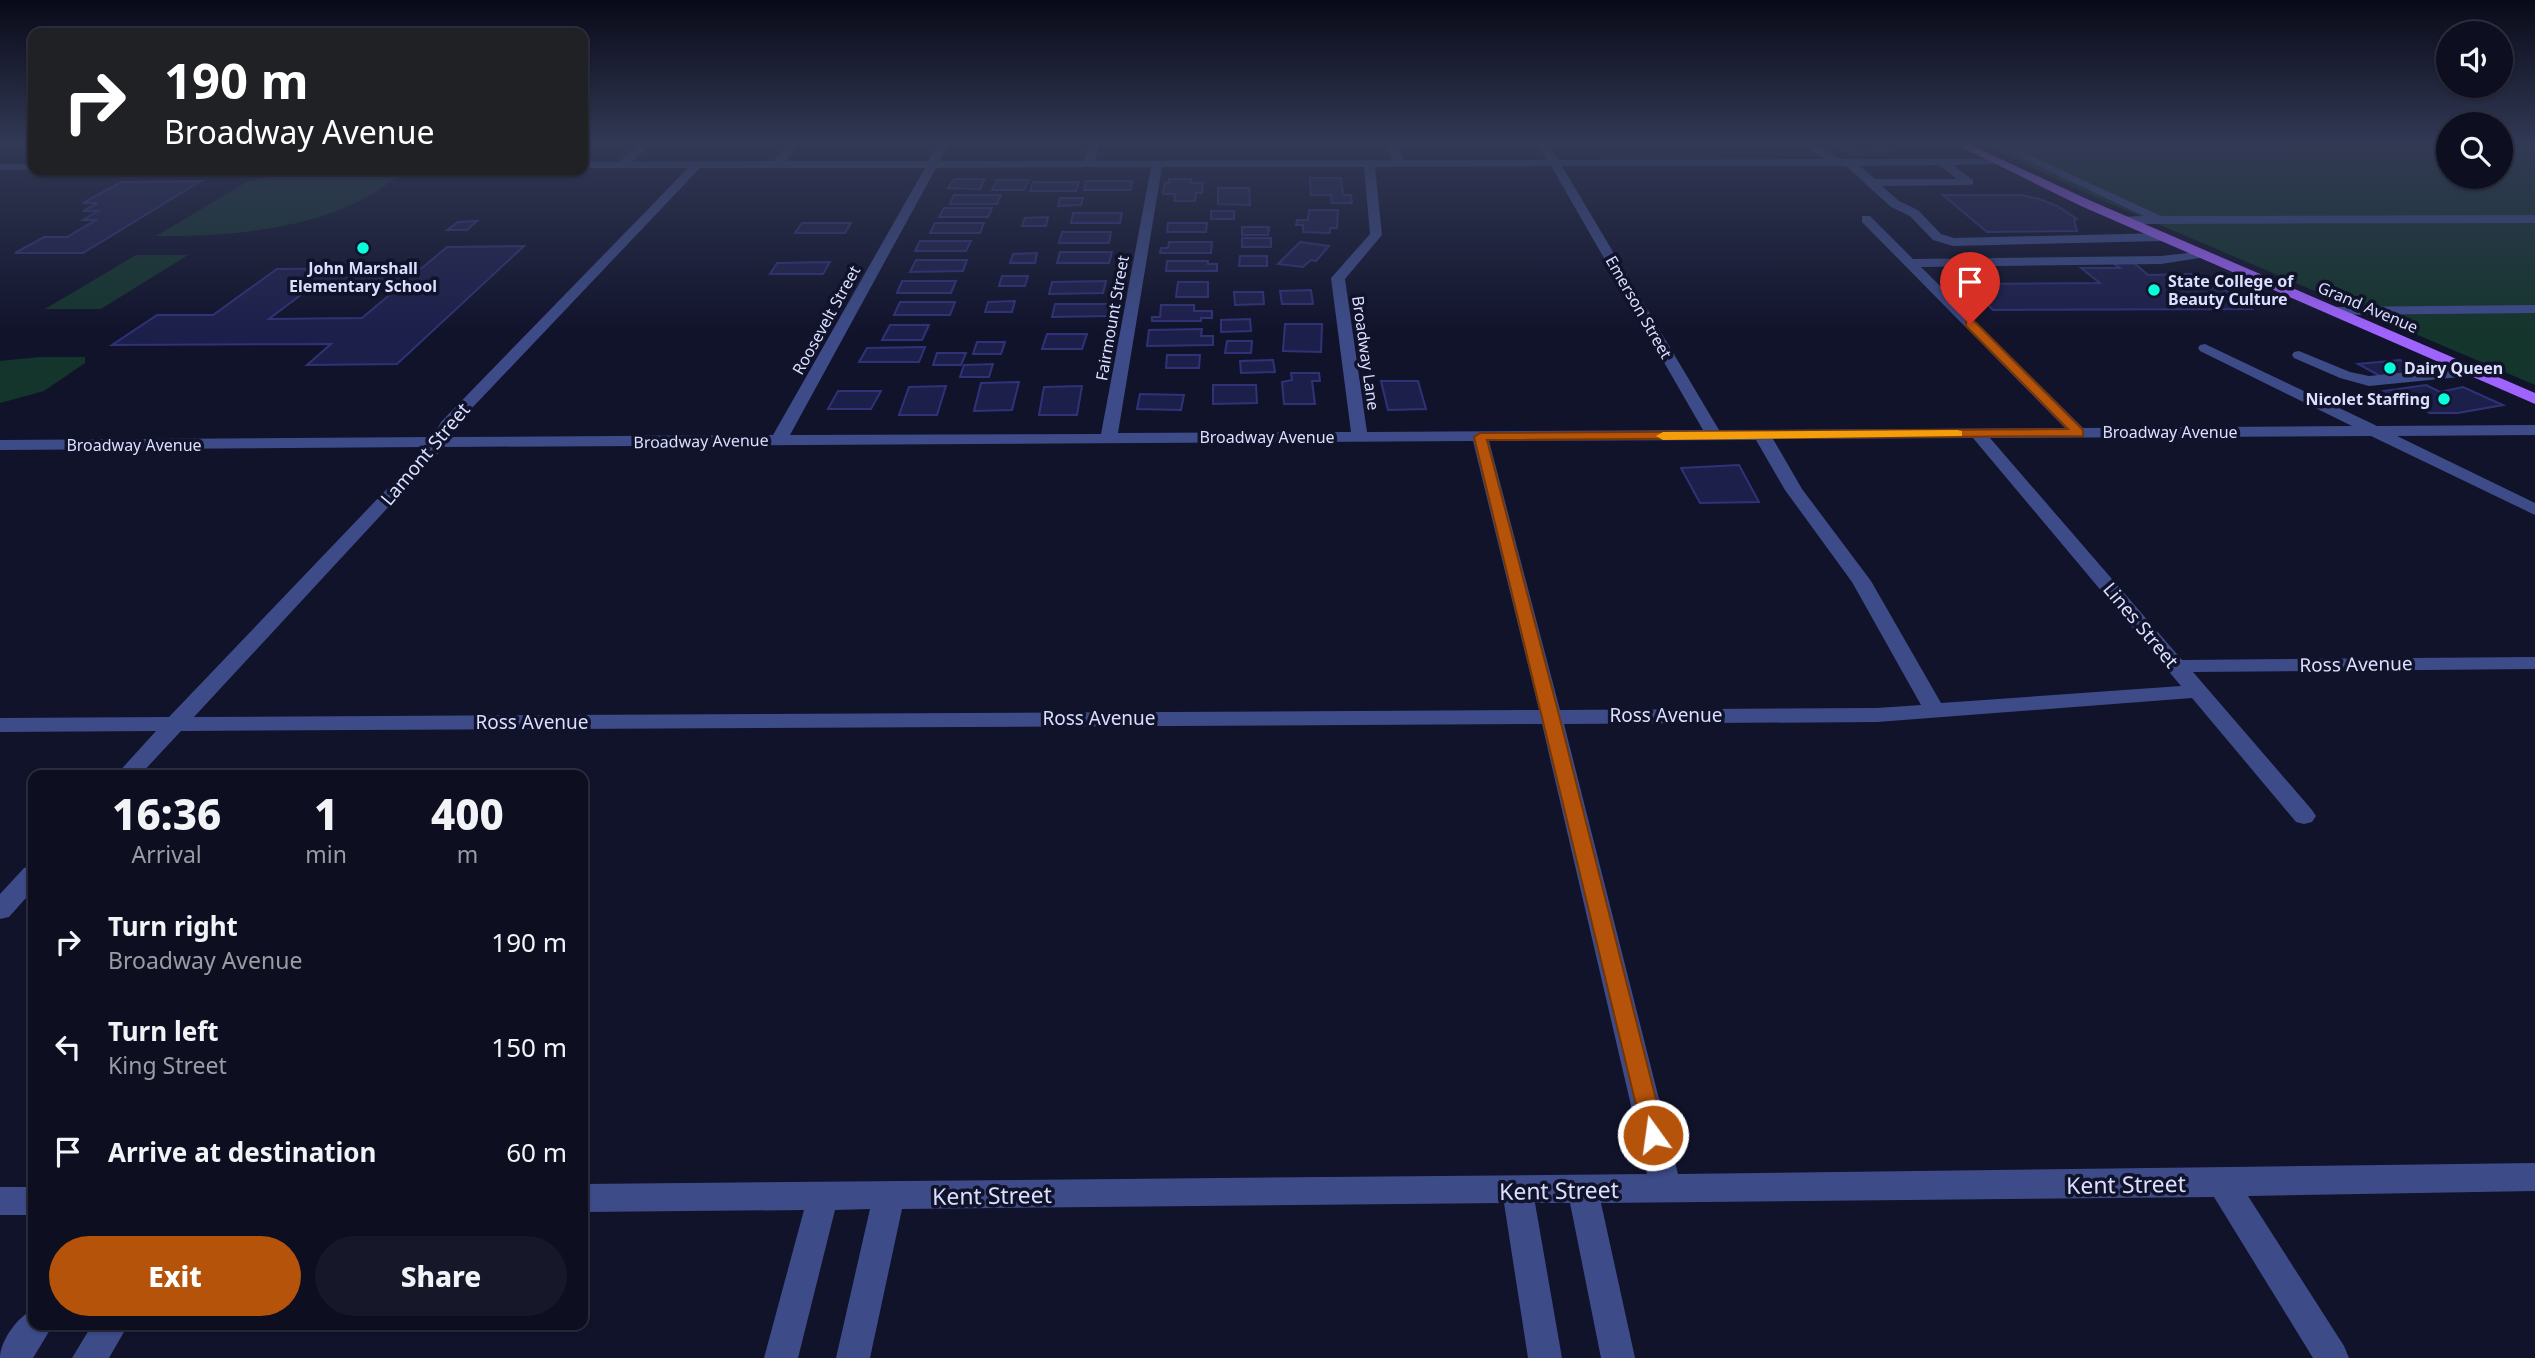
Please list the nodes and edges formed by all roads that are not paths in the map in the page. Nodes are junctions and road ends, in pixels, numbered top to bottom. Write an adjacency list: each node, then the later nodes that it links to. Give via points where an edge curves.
1 (656, 206): 32 (street, Lamont Street, via 447,425)
2 (909, 206): 31 (street, Roosevelt Street)
3 (1150, 206): 30 (street, Fairmount Street)
4 (1374, 206): 28 (street, Broadway Lane, via 1377,235 1338,278)
5 (1580, 206): 26 (street, Emerson Street)
6 (1900, 206): 13 (street, via 1914,213 1937,237 1953,242)
7 (2094, 206): 12 (main road, Grand Avenue)
8 (2133, 206): 10 (street)
9 (1866, 219): 15 (street)
10 (2160, 219): 11 (street); 12 (street)
11 (2535, 219)
12 (2124, 220): 13 (main road, Grand Avenue)
13 (2163, 237): 14 (main road, Grand Avenue)
14 (2201, 254): 15 (street, via 2161,260); 17 (main road, Grand Avenue)
15 (1910, 263): 24 (street)
16 (2535, 309): 17 (street)
17 (2331, 311): 20 (main road, Grand Avenue)
18 (2205, 348): 23 (street)
19 (2299, 355): 20 (street, via 2369,381)
20 (2470, 371): 21 (main road, Grand Avenue)
21 (2532, 396)
22 (2535, 430): 23 (street, Broadway Avenue)
23 (2375, 431): 24 (street, Broadway Avenue); 34 (street)
24 (2079, 433): 25 (street, Broadway Avenue)
25 (1978, 434): 27 (street, Broadway Avenue); 36 (street, Lines Street)
26 (1714, 435): 27 (street, Broadway Avenue); 29 (street, Broadway Avenue)
27 (1762, 435): 38 (street, via 1794,490 1861,581)
28 (1360, 437): 29 (street, Broadway Avenue); 30 (street, Broadway Avenue)
29 (1480, 437): 39 (street)
30 (1109, 438): 31 (street, Broadway Avenue)
31 (779, 440): 32 (street, Broadway Avenue)
32 (439, 443): 33 (street, Broadway Avenue); 40 (street, Lamont Street)
33 (0, 446)
34 (2535, 510)
35 (2535, 663): 36 (street, Ross Avenue)
36 (2176, 666): 37 (street, Lines Street)
37 (2197, 691): 38 (street, Ross Avenue); 43 (street, Lines Street)
38 (1935, 712): 39 (street, Ross Avenue)
39 (1551, 715): 40 (street, Ross Avenue); 48 (street)
40 (175, 724): 41 (street, Ross Avenue); 42 (street, Lamont Street)
41 (0, 725)
42 (132, 770)
43 (2304, 816)
44 (28, 879): 45 (street)
45 (0, 910)
46 (2535, 1178): 47 (street, Kent Street)
47 (2222, 1183): 48 (street, Kent Street); 64 (street)
48 (1666, 1188): 49 (street, Kent Street)
49 (1583, 1189): 50 (street, Kent Street); 63 (street)
50 (1517, 1190): 51 (street, Kent Street); 62 (street)
51 (889, 1196): 52 (street, Kent Street); 61 (street)
52 (823, 1197): 53 (street, Kent Street); 60 (street)
53 (588, 1198)
54 (28, 1201): 55 (street)
55 (0, 1202)
56 (33, 1330): 58 (street)
57 (108, 1330): 59 (street)
58 (13, 1358)
59 (89, 1358)
60 (781, 1358)
61 (853, 1358)
62 (1545, 1358)
63 (1618, 1358)
64 (2332, 1358)

